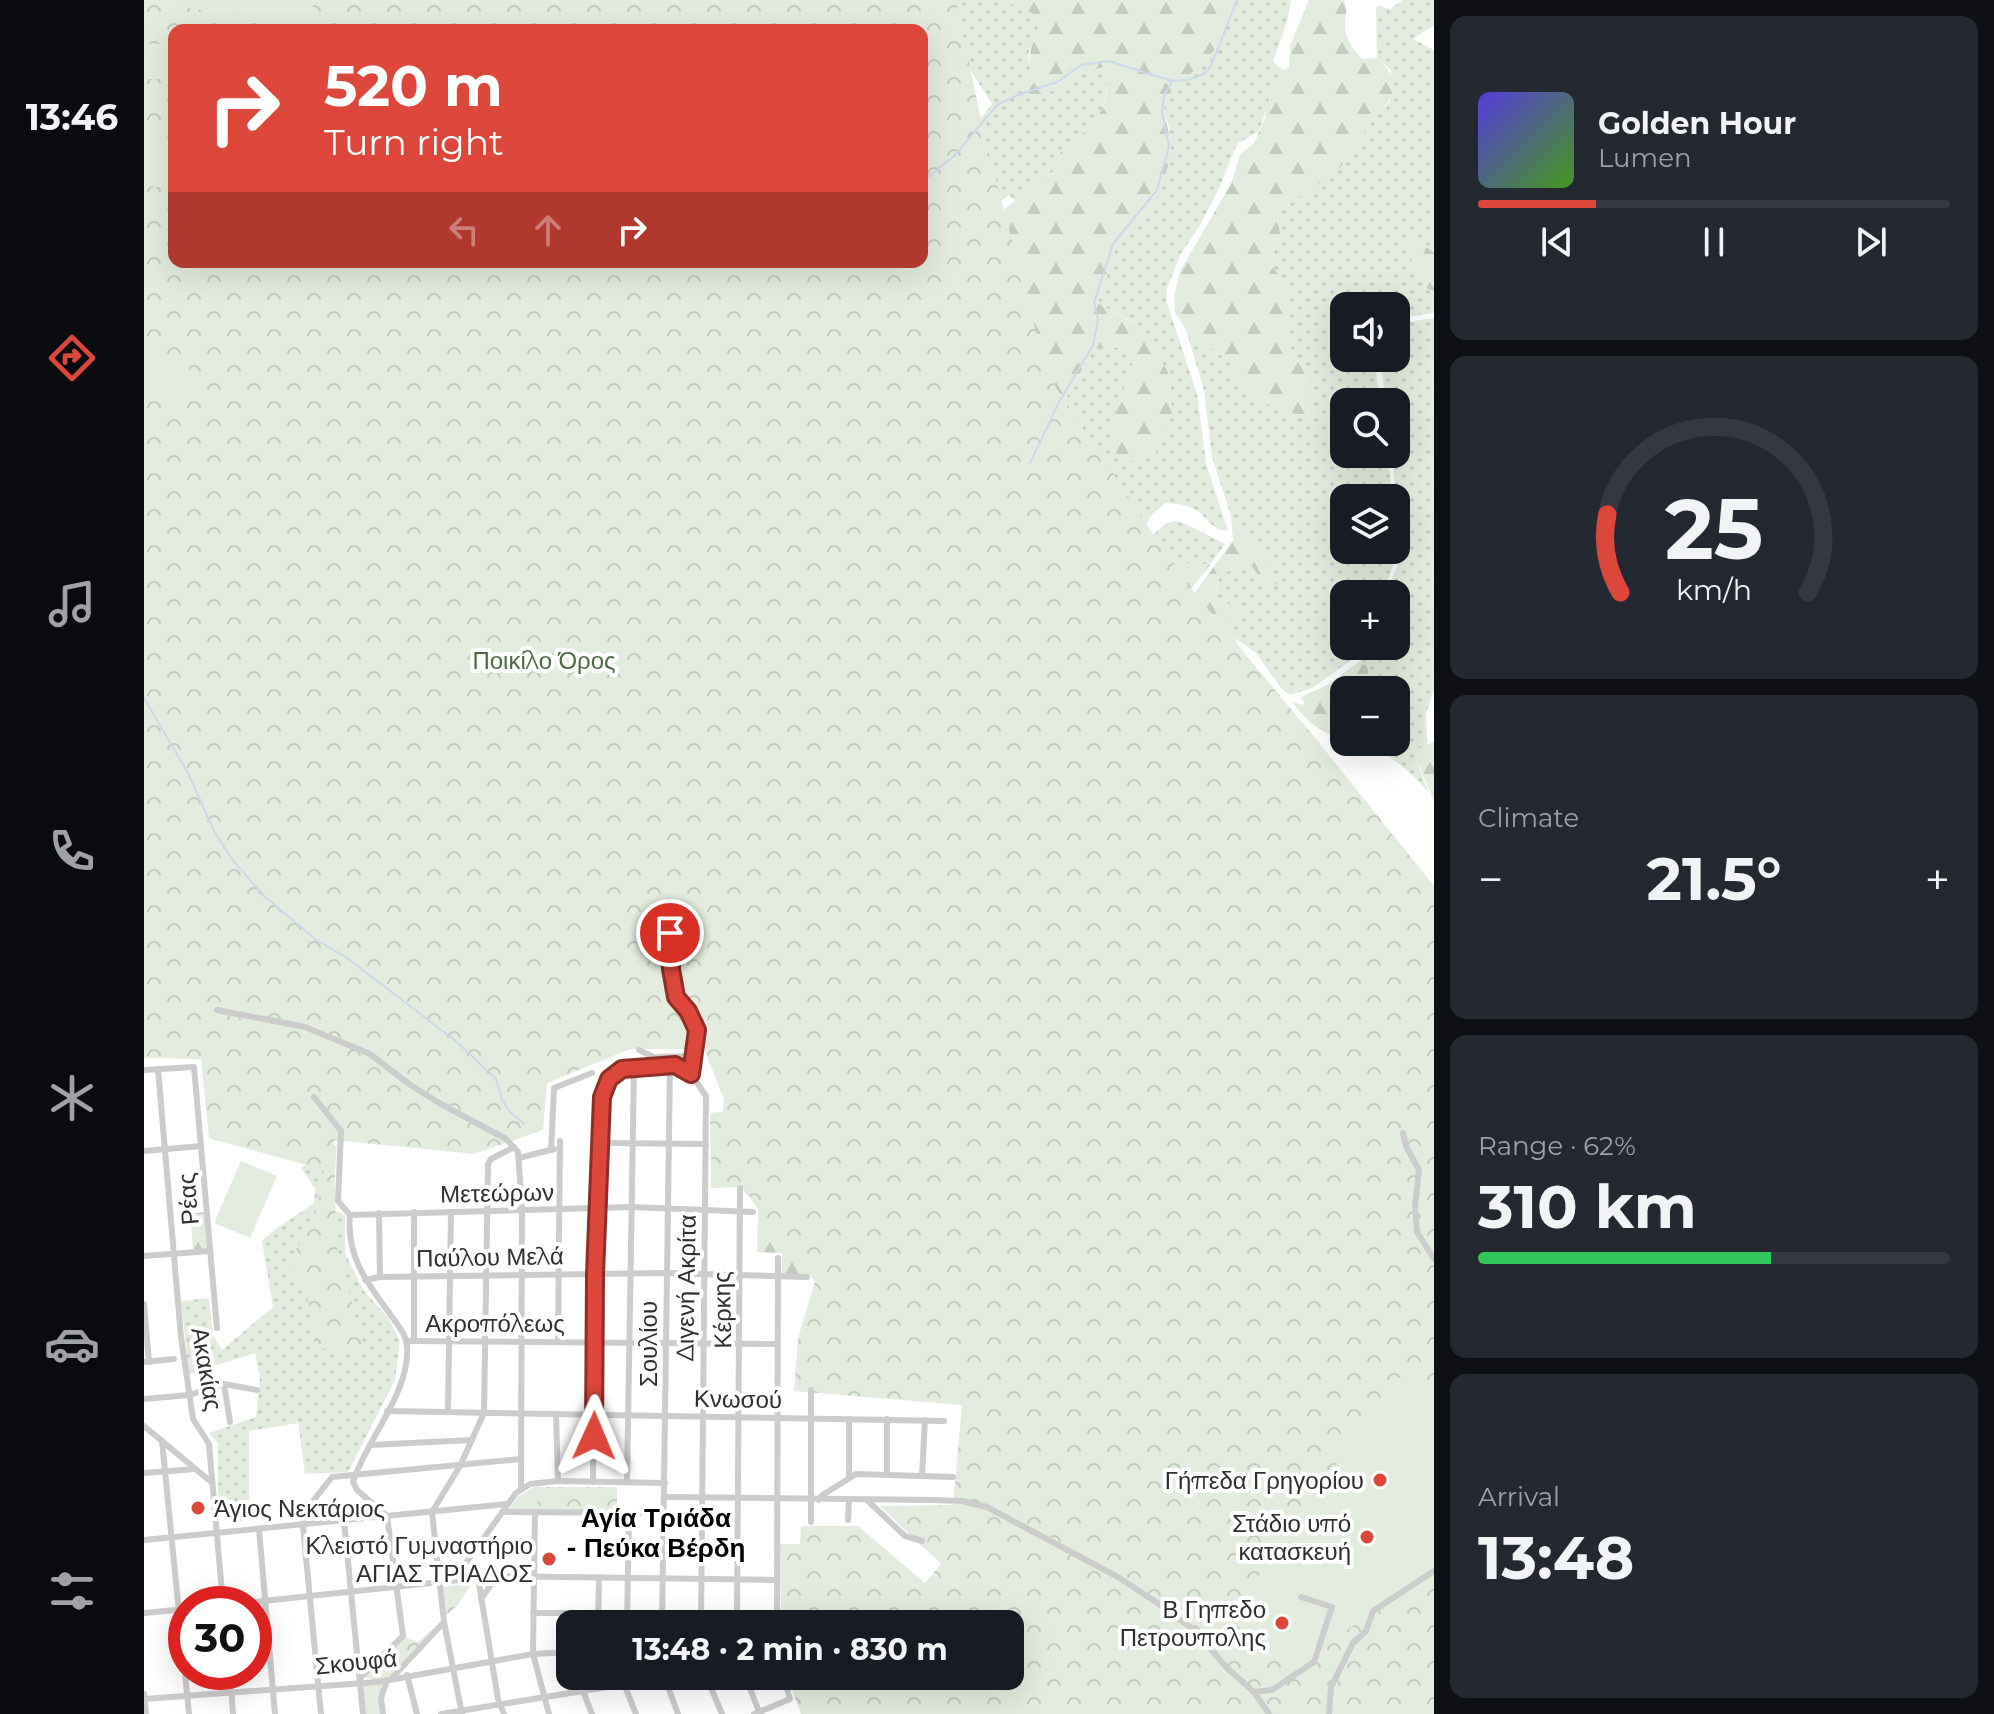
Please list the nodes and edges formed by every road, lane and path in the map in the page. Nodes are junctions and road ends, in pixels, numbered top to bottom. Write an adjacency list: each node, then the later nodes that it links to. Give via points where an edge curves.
1 (653, 918): 4 (street, via 670,933 676,997 697,1030)
2 (217, 1010): 19 (street, via 305,1027 370,1054)
3 (639, 1050): 5 (street)
4 (693, 1056): 5 (street); 11 (street)
5 (653, 1058): 6 (street)
6 (670, 1065): 7 (street); 11 (street); 16 (street, Σουλίου)
7 (634, 1067): 14 (street, via 609,1079 602,1097); 15 (street)
8 (158, 1069): 9 (street); 18 (street, Ρέας, via 194,1067); 20 (street, Ακακίας)
9 (144, 1070)
10 (592, 1073): 21 (street, via 554,1088)
11 (691, 1074): 17 (street, Διγενή Ακρίτα, via 706,1096)
12 (314, 1097): 37 (street, via 341,1131 338,1201)
13 (1403, 1133): 42 (street, via 1419,1170 1417,1232)
14 (601, 1143): 15 (street); 26 (street)
15 (633, 1143): 16 (street); 25 (street)
16 (668, 1144): 17 (street); 28 (street, Σουλίου)
17 (706, 1144): 30 (street, Διγενή Ακρίτα)
18 (201, 1146): 20 (street); 38 (street, Ρέας)
19 (514, 1147): 23 (street); 31 (street, via 489,1161)
20 (165, 1149): 22 (street); 39 (street, Ακακίας)
21 (551, 1150): 23 (street); 27 (street, via 560,1144)
22 (144, 1151)
23 (519, 1158): 29 (street)
24 (740, 1188): 32 (street, Κέρκης)
25 (631, 1207): 26 (street, Μετεώρων); 28 (street, Μετεώρων); 45 (street)
26 (597, 1208): 27 (street, Μετεώρων); 44 (street)
27 (559, 1209): 29 (street, Μετεώρων); 48 (street)
28 (667, 1209): 30 (street, Μετεώρων); 43 (street, Σουλίου)
29 (522, 1210): 31 (street, Μετεώρων); 47 (street)
30 (705, 1210): 32 (street, Μετεώρων); 51 (street, Διγενή Ακρίτα)
31 (488, 1211): 34 (street, Μετεώρων); 46 (street)
32 (740, 1211): 35 (street, Μετεώρων); 52 (street, Κέρκης)
33 (414, 1212): 34 (street, Μετεώρων); 36 (street, Μετεώρων); 49 (street)
34 (451, 1212): 50 (street)
35 (753, 1212)
36 (379, 1213): 37 (street, Μετεώρων); 54 (street)
37 (350, 1215): 56 (street, via 353,1256)
38 (210, 1251): 39 (street); 58 (street, Ρέας)
39 (175, 1254): 40 (street); 75 (street, Ακακίας)
40 (144, 1256)
41 (778, 1258): 53 (street)
42 (1434, 1259)
43 (666, 1273): 45 (street, Παύλου Μελά); 51 (street, Παύλου Μελά); 66 (street, Σουλίου)
44 (595, 1274): 45 (street, Παύλου Μελά); 48 (street, Παύλου Μελά); 64 (street)
45 (630, 1274): 65 (street)
46 (485, 1275): 47 (street, Παύλου Μελά); 50 (street, Παύλου Μελά); 61 (street)
47 (522, 1275): 48 (street, Παύλου Μελά); 62 (street)
48 (557, 1275): 63 (street)
49 (415, 1276): 50 (street, Παύλου Μελά); 54 (street, Παύλου Μελά); 59 (street)
50 (450, 1276): 60 (street)
51 (704, 1276): 52 (street, Παύλου Μελά); 67 (street, Διγενή Ακρίτα)
52 (739, 1276): 53 (street, Παύλου Μελά); 68 (street, Κέρκης)
53 (778, 1276): 55 (street, Παύλου Μελά); 69 (street)
54 (380, 1277): 56 (street, Παύλου Μελά)
55 (807, 1277)
56 (365, 1280): 59 (street)
57 (144, 1304): 71 (street)
58 (217, 1328)
59 (410, 1341): 60 (street, Ακροπόλεως); 77 (street)
60 (450, 1341): 61 (street, Ακροπόλεως); 78 (street)
61 (484, 1341): 62 (street, Ακροπόλεως); 79 (street)
62 (522, 1341): 63 (street, Ακροπόλεως); 80 (street)
63 (558, 1341): 64 (street, Ακροπόλεως)
64 (595, 1341): 65 (street, Ακροπόλεως); 81 (street)
65 (629, 1342): 66 (street, Ακροπόλεως); 83 (street)
66 (666, 1342): 67 (street, Ακροπόλεως); 84 (street, Σουλίου)
67 (702, 1343): 68 (street, Ακροπόλεως); 85 (street, Διγενή Ακρίτα)
68 (741, 1343): 69 (street, Ακροπόλεως); 86 (street, Κέρκης)
69 (776, 1344): 87 (street)
70 (174, 1359): 71 (street)
71 (147, 1362)
72 (224, 1384): 73 (street); 75 (street); 93 (street)
73 (257, 1390)
74 (811, 1390): 88 (street)
75 (189, 1395): 76 (street); 108 (street, Ακακίας, via 193,1419 209,1444)
76 (144, 1399)
77 (387, 1411): 78 (street, Κνωσού); 97 (street)
78 (448, 1412): 79 (street, Κνωσού)
79 (484, 1413): 80 (street, Κνωσού); 95 (street)
80 (522, 1413): 82 (street, Κνωσού); 98 (street)
81 (594, 1413): 82 (street, Κνωσού); 83 (street, Κνωσού); 110 (street)
82 (556, 1414): 109 (street)
83 (628, 1414): 84 (street, Κνωσού); 111 (street)
84 (665, 1416): 85 (street, Κνωσού); 112 (street, Σουλίου)
85 (703, 1417): 86 (street, Κνωσού); 115 (street, Διγενή Ακρίτα)
86 (740, 1417): 87 (street, Κνωσού); 116 (street, Κέρκης)
87 (777, 1418): 88 (street, Κνωσού); 117 (street)
88 (812, 1418): 89 (street, Κνωσού); 118 (street)
89 (849, 1419): 90 (street, Κνωσού); 106 (street)
90 (887, 1419): 91 (street, Κνωσού); 104 (street)
91 (925, 1420): 92 (street, Κνωσού); 105 (street)
92 (944, 1421)
93 (230, 1422)
94 (144, 1426): 96 (street)
95 (472, 1440): 97 (street); 99 (street)
96 (162, 1441): 100 (street); 101 (street)
97 (370, 1445): 103 (street)
98 (521, 1459): 99 (street); 113 (street)
99 (460, 1466): 103 (street); 122 (street)
100 (195, 1469): 101 (street); 108 (street)
101 (167, 1472): 102 (street); 134 (street)
102 (144, 1473)
103 (356, 1474): 127 (street, via 355,1488); 131 (street, via 332,1477 302,1515)
104 (887, 1475): 105 (street); 106 (street)
105 (922, 1476): 107 (street)
106 (849, 1477): 118 (street)
107 (953, 1477)
108 (210, 1481): 133 (street, Ακακίας)
109 (558, 1481): 110 (street); 113 (street)
110 (593, 1482): 111 (street)
111 (627, 1482): 112 (street)
112 (665, 1483): 114 (street, Σουλίου)
113 (521, 1488): 121 (street)
114 (665, 1497): 115 (street); 126 (street, Σουλίου)
115 (702, 1497): 116 (street); 144 (street, Διγενή Ακρίτα)
116 (739, 1497): 117 (street); 145 (street, Κέρκης)
117 (776, 1499): 118 (street); 146 (street)
118 (815, 1500): 119 (street); 130 (street)
119 (849, 1501): 120 (street); 128 (street)
120 (868, 1501): 136 (street, via 905,1536); 187 (street, via 963,1501 1025,1525 1165,1608)
121 (507, 1504): 122 (street); 123 (street)
122 (432, 1512): 127 (street); 147 (street)
123 (502, 1512): 124 (street); 147 (street, via 463,1567)
124 (535, 1512): 125 (street); 139 (street)
125 (629, 1513): 126 (street); 142 (street)
126 (665, 1513): 143 (street, Σουλίου)
127 (387, 1516): 129 (street); 151 (street)
128 (848, 1520)
129 (344, 1521): 131 (street); 152 (street)
130 (811, 1522)
131 (302, 1525): 132 (street); 153 (street)
132 (259, 1529): 133 (street); 150 (street)
133 (216, 1533): 134 (street); 149 (street, Ακακίας)
134 (172, 1538): 135 (street); 148 (street)
135 (144, 1540)
136 (922, 1541)
137 (1434, 1571): 210 (street, via 1373,1611 1331,1687)
138 (497, 1576): 139 (street); 141 (street); 155 (street)
139 (533, 1576): 140 (street); 165 (street)
140 (599, 1577): 142 (street); 157 (street)
141 (478, 1578): 147 (street); 155 (street)
142 (627, 1578): 143 (street); 158 (street)
143 (663, 1579): 144 (street); 159 (street, Σουλίου)
144 (700, 1579): 145 (street); 160 (street, Διγενή Ακρίτα)
145 (738, 1580): 146 (street); 161 (street, Κέρκης)
146 (777, 1580): 162 (street)
147 (439, 1582): 151 (street); 167 (street)
148 (179, 1586)
149 (221, 1586)
150 (265, 1586)
151 (395, 1587): 152 (street); 175 (street, via 403,1636)
152 (351, 1592): 153 (street); 175 (street)
153 (310, 1596): 156 (street); 176 (street)
154 (1301, 1597): 187 (street, via 1332,1607 1314,1662 1278,1688)
155 (481, 1599): 170 (street)
156 (272, 1600)
157 (598, 1610)
158 (627, 1610)
159 (662, 1610)
160 (701, 1610)
161 (737, 1610)
162 (777, 1610)
163 (168, 1611): 164 (street)
164 (144, 1613)
165 (533, 1613): 166 (street); 169 (street)
166 (556, 1613)
167 (444, 1622): 171 (street); 174 (street)
168 (556, 1653): 169 (street, Σκουφά)
169 (533, 1654): 170 (street, Σκουφά); 190 (street)
170 (492, 1662): 171 (street, Σκουφά); 191 (street)
171 (451, 1668): 172 (street, Σκουφά); 192 (street)
172 (407, 1675): 174 (street, Σκουφά); 201 (street)
173 (272, 1676): 177 (street)
174 (390, 1679): 175 (street, Σκουφά); 200 (street, via 381,1698)
175 (361, 1680): 176 (street, Σκουφά); 199 (street)
176 (319, 1685): 177 (street, Σκουφά); 198 (street)
177 (273, 1689): 186 (street, Σκουφά); 197 (street)
178 (188, 1690): 188 (street)
179 (590, 1690): 185 (street)
180 (626, 1690): 206 (street)
181 (669, 1690): 207 (street)
182 (712, 1690): 208 (street)
183 (750, 1690): 193 (street)
184 (787, 1690): 193 (street, via 790,1699)
185 (583, 1691): 190 (street); 205 (street)
186 (232, 1692): 188 (street, Σκουφά); 196 (street)
187 (1254, 1692): 209 (street)
188 (188, 1696): 189 (street, Σκουφά); 195 (street)
189 (144, 1698): 194 (street)
190 (543, 1698): 191 (street); 204 (street)
191 (500, 1704): 192 (street); 203 (street)
192 (461, 1712): 202 (street)
193 (758, 1713)
194 (146, 1714)
195 (189, 1714)
196 (233, 1714)
197 (275, 1714)
198 (321, 1714)
199 (363, 1714)
200 (383, 1714)
201 (417, 1714)
202 (441, 1714)
203 (504, 1714)
204 (549, 1714)
205 (592, 1714)
206 (636, 1714)
207 (678, 1714)
208 (722, 1714)
209 (1269, 1714)
210 (1329, 1714)

